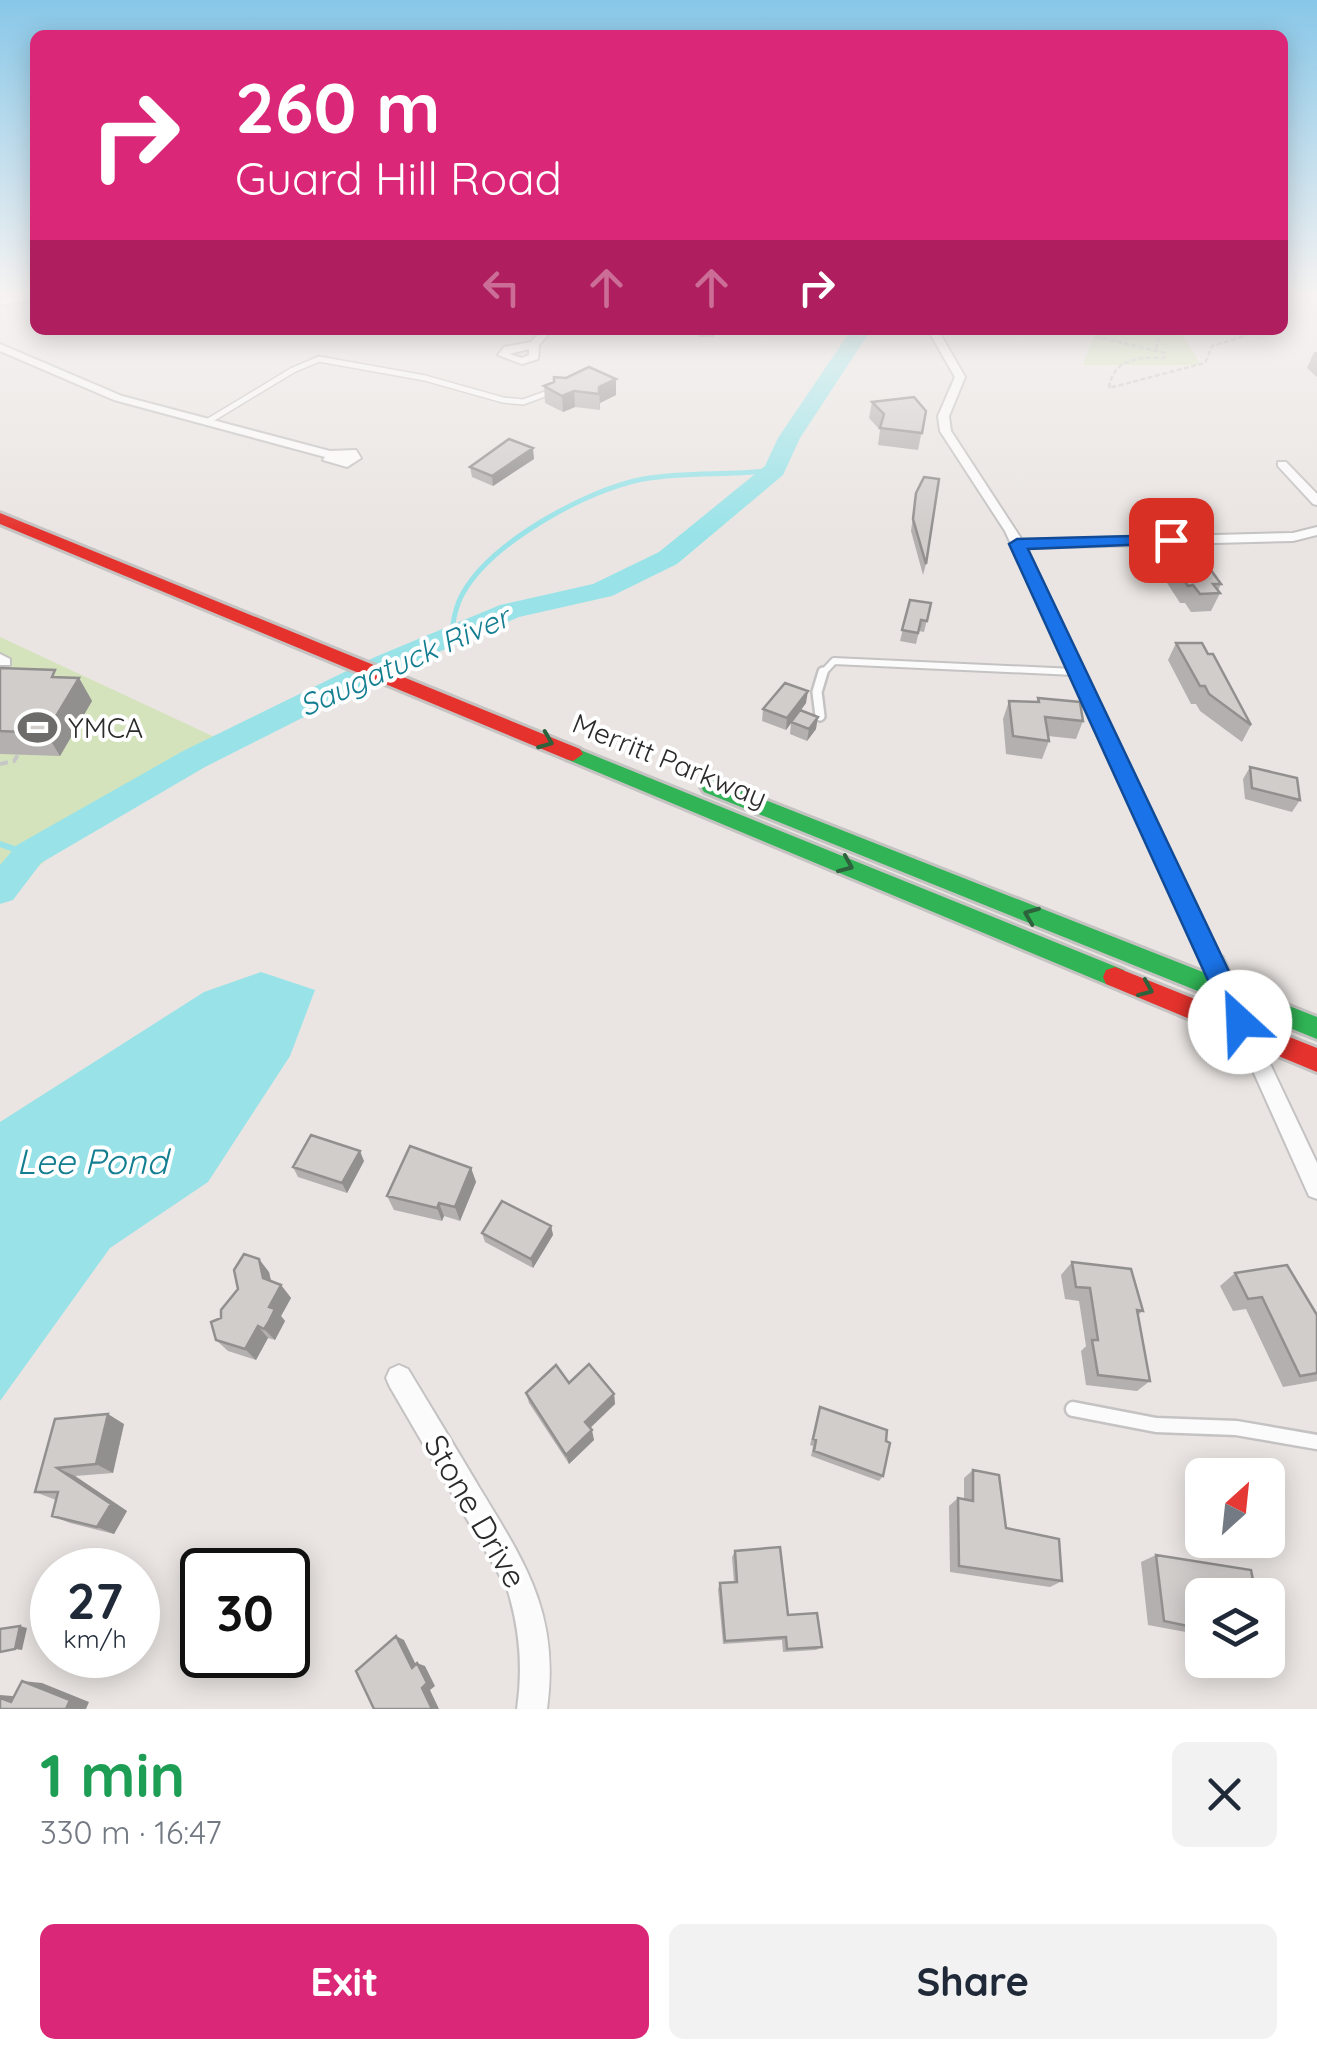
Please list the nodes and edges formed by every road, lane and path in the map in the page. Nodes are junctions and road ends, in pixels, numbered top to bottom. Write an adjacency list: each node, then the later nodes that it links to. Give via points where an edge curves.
1 (61, 374): 8 (street, via 118,398)
2 (288, 374): 8 (lane)
3 (401, 374): 7 (lane, via 503,400)
4 (958, 374): 15 (street, via 945,412 947,440)
5 (1110, 374): 6 (path, via 1109,388)
6 (1164, 374)
7 (545, 394)
8 (207, 422): 9 (street)
9 (332, 455)
10 (1282, 464): 12 (street)
11 (0, 498): 16 (highway, Merritt Parkway)
12 (1317, 502)
13 (0, 518): 16 (highway, Merritt Parkway)
14 (1317, 531): 15 (street)
15 (1017, 544): 17 (street)
16 (316, 638): 18 (highway, Merritt Parkway)
17 (1074, 672): 19 (lane, via 834,661 816,682); 24 (street, bridge)
18 (463, 698): 22 (highway, Merritt Parkway, one-way to 18); 23 (highway, Merritt Parkway, one-way to 23)
19 (820, 716)
20 (18, 754): 21 (path)
21 (0, 764)
22 (1317, 1028)
23 (1317, 1060)
24 (1317, 1188)
25 (399, 1378): 28 (street, Stone Drive, via 527,1602 538,1655)
26 (1074, 1408): 27 (lane, via 1156,1425 1236,1428)
27 (1317, 1442)
28 (532, 1709)

